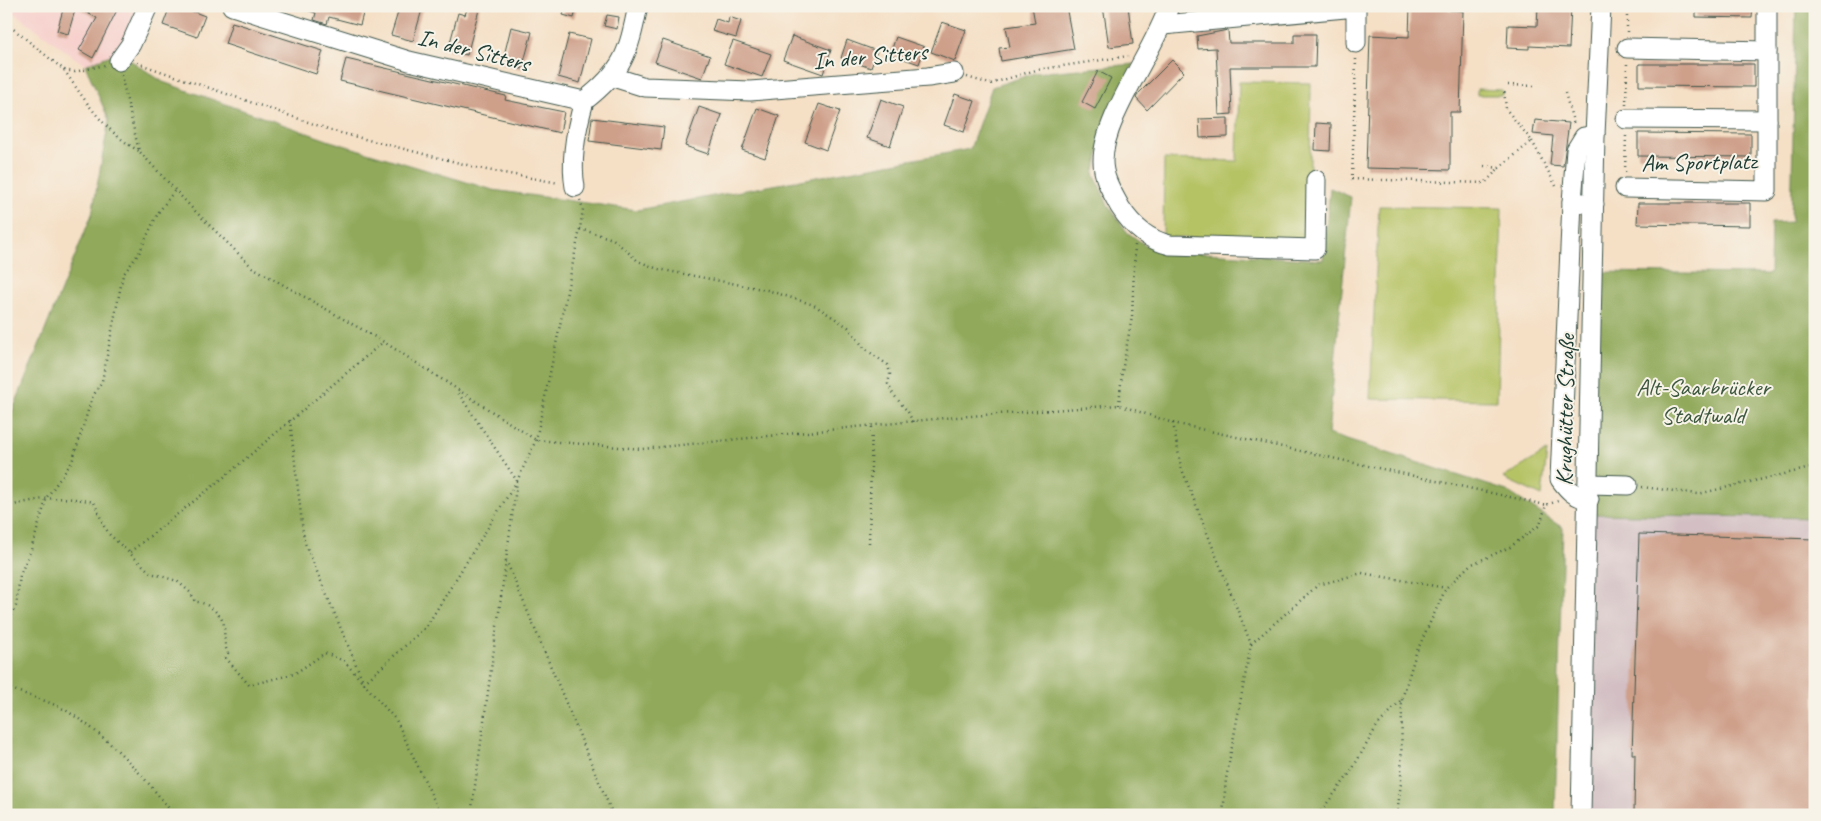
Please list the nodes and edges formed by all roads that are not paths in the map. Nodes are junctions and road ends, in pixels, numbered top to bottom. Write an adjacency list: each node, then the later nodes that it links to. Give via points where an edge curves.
1 (148, 6): 11 (street, via 131,44)
2 (232, 6): 14 (street, In der Sitters, via 409,61)
3 (638, 6): 13 (street, via 631,41)
4 (1168, 6): 7 (street)
5 (1601, 6): 17 (street, Krughütter Straße)
6 (1767, 6): 10 (street, Am Sportplatz)
7 (1163, 25): 8 (street, via 1356,7); 18 (street, via 1108,133 1103,160 1107,185 1134,226 1153,241 1170,245 1315,249)
8 (1356, 43)
9 (1627, 48): 10 (street)
10 (1767, 51): 16 (street, Am Sportplatz)
11 (119, 61)
12 (954, 73): 13 (street, In der Sitters, via 750,91 645,87)
13 (613, 77): 14 (street)
14 (584, 101): 19 (street, via 576,128 572,172)
15 (1626, 119): 16 (street, Am Sportplatz)
16 (1767, 120): 20 (street, Am Sportplatz, via 1767,191)
17 (1587, 139): 21 (street, via 1574,175); 22 (street, Krughütter Straße)
18 (1316, 180)
19 (575, 187)
20 (1625, 188)
21 (1572, 202): 22 (street); 24 (street, via 1560,479 1569,491 1580,498)
22 (1594, 204): 24 (street, Krughütter Straße)
23 (1628, 486): 24 (street)
24 (1589, 492): 25 (street, Krughütter Straße)
25 (1581, 815)

